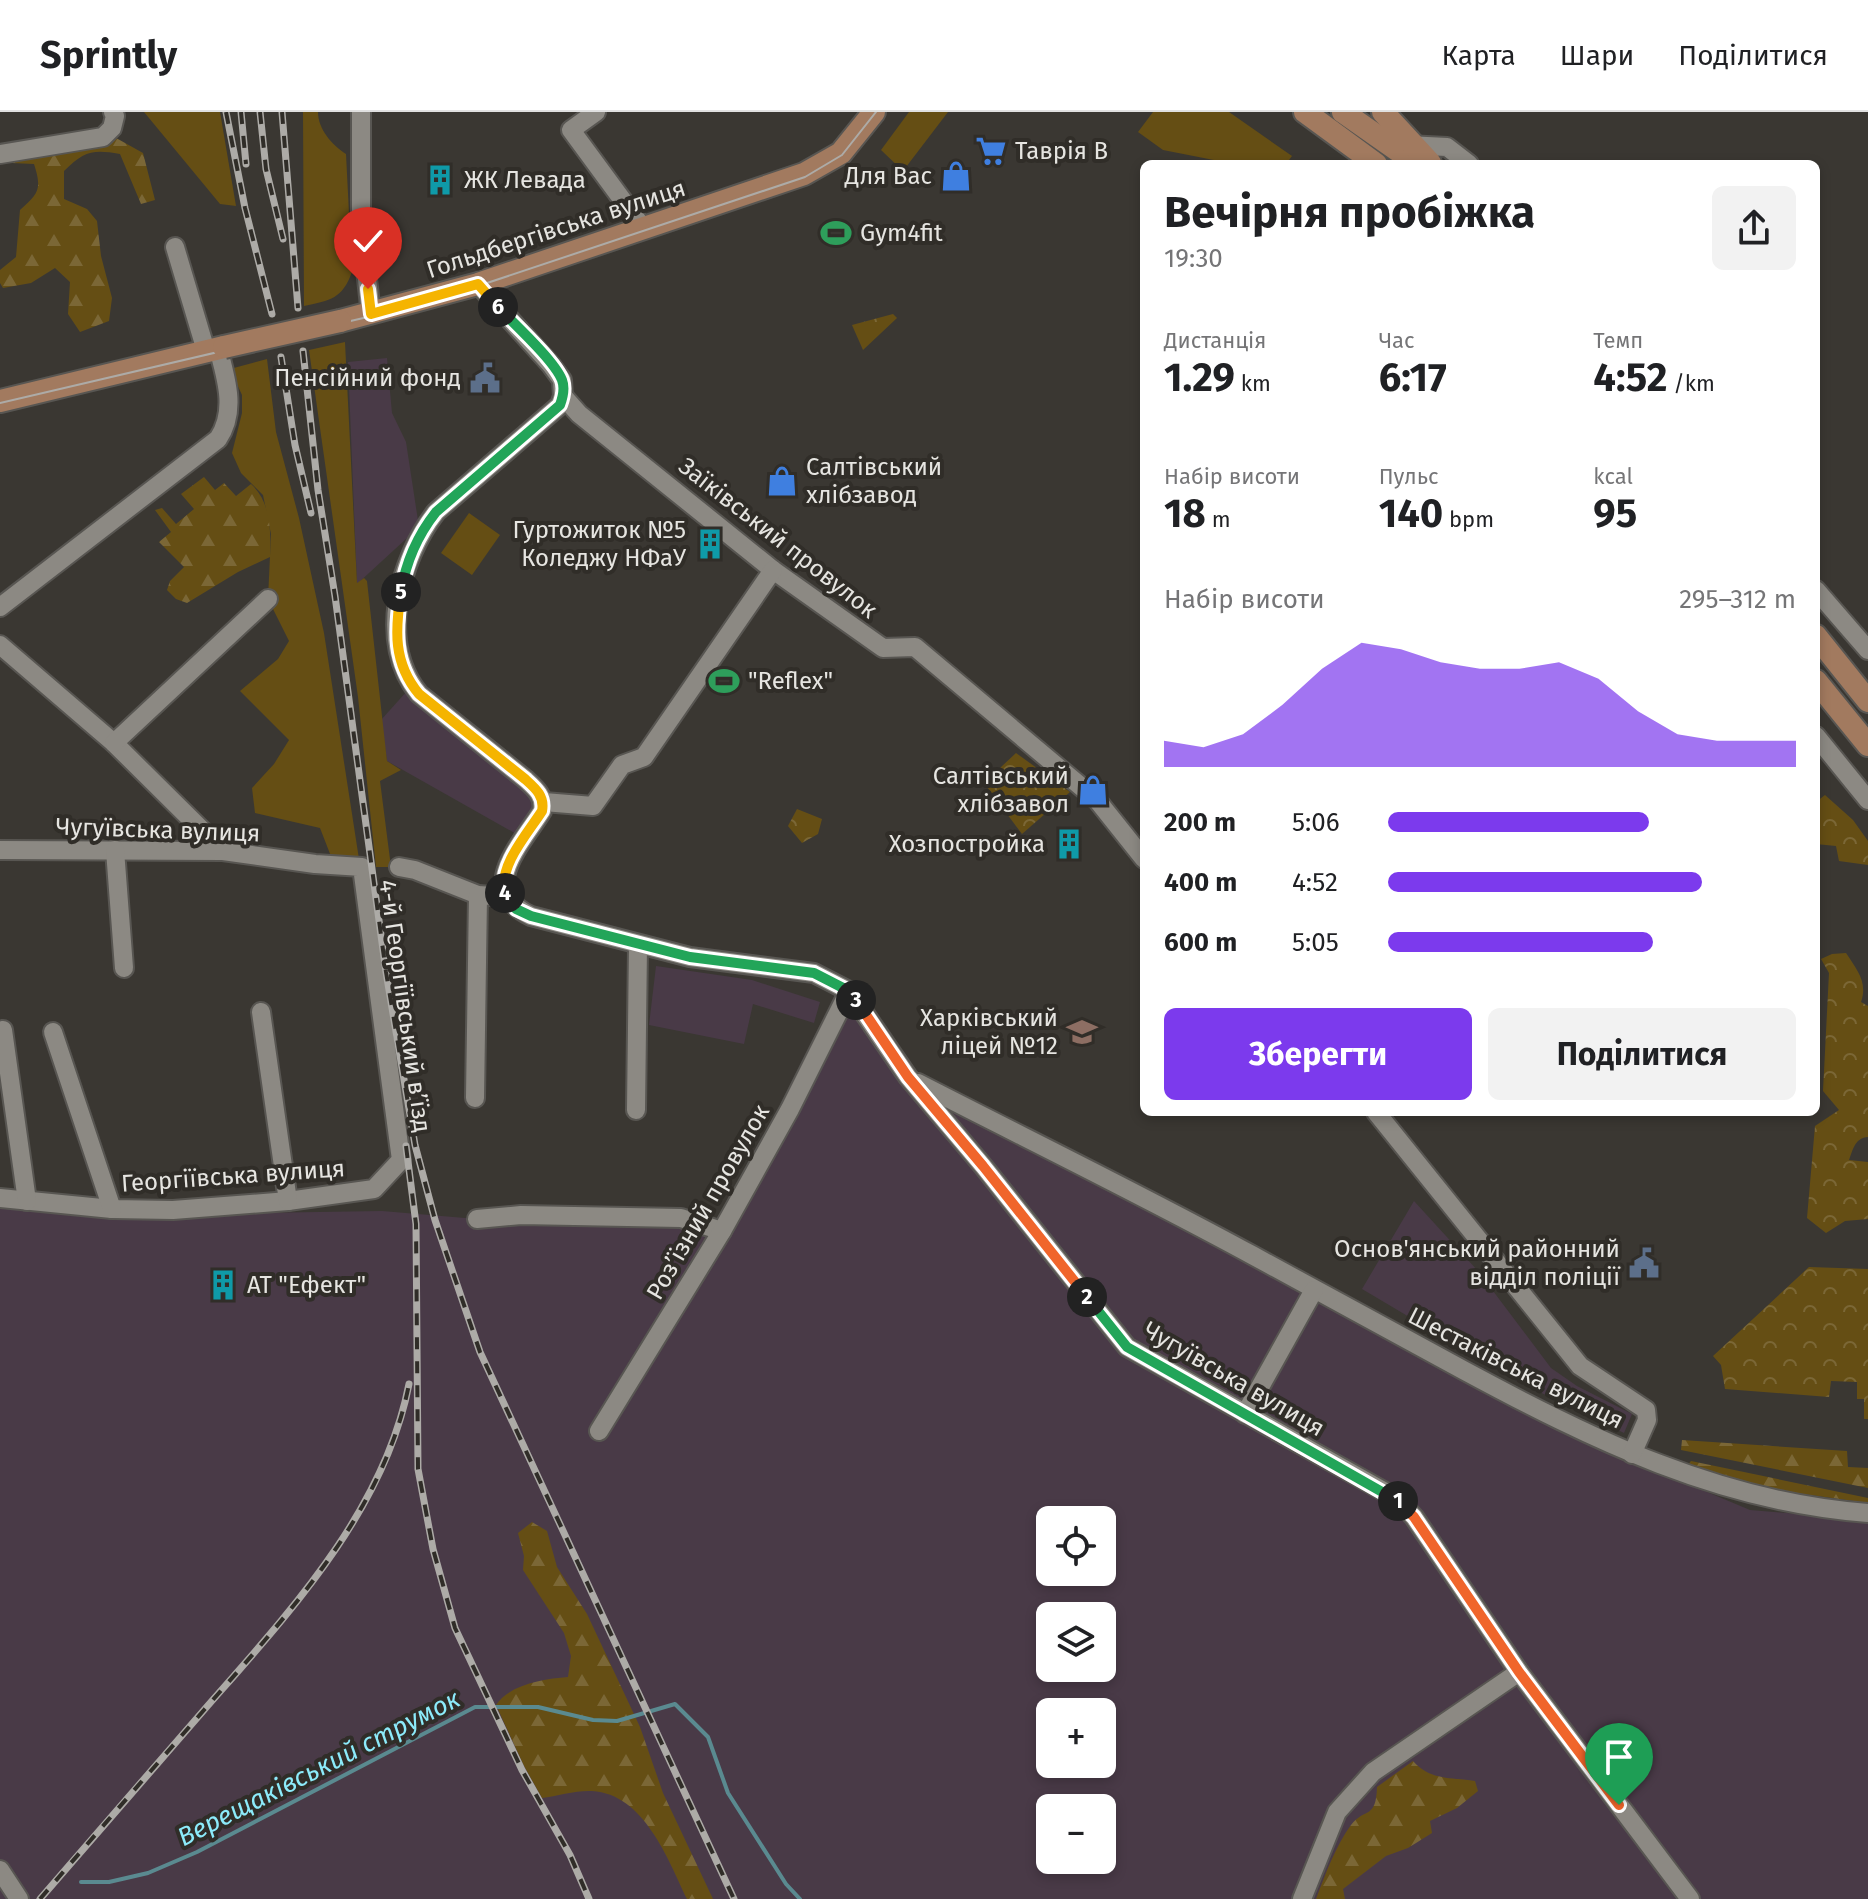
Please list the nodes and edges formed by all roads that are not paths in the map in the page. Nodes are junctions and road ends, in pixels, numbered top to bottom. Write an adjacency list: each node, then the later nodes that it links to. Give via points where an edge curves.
1 (113, 112): 8 (street, via 112,128 103,137)
2 (361, 112): 15 (street, via 361,226)
3 (596, 112): 12 (street, via 571,130)
4 (874, 112): 12 (main road, Гольдбергівська вулиця, via 841,153 804,174)
5 (1305, 112): 10 (main road)
6 (1343, 112): 9 (main road, via 1392,146)
7 (1383, 112): 9 (main road)
8 (0, 154)
9 (1416, 154): 11 (street, via 1447,147)
10 (1368, 160)
11 (1464, 160)
12 (643, 228): 14 (main road, Гольдбергівська вулиця)
13 (175, 247): 16 (street)
14 (478, 284): 15 (main road, Гольдбергівська вулиця); 17 (street, via 551,365 562,380)
15 (371, 314): 16 (main road, Гольдбергівська вулиця, bridge)
16 (216, 349): 18 (main road, Гольдбергівська вулиця); 22 (street, via 228,405 218,439)
17 (563, 396): 19 (street, Заїківський провулок); 32 (street, via 560,405 422,530 410,553 397,615 406,678 525,779)
18 (0, 401)
19 (773, 570): 32 (street, via 644,757 622,765 593,806); 36 (street, Заїківський провулок, via 883,648 915,647 1097,800)
20 (1820, 595): 25 (street)
21 (268, 599): 29 (street)
22 (0, 607)
23 (1820, 641): 27 (main road)
24 (0, 645): 29 (street)
25 (1868, 650)
26 (1820, 686): 30 (main road)
27 (1868, 701)
28 (1820, 741): 31 (street)
29 (114, 743): 35 (street)
30 (1868, 745)
31 (1868, 800)
32 (544, 802): 40 (street, via 506,868)
33 (0, 850): 34 (street, Чугуївська вулиця)
34 (115, 850): 35 (street, Чугуївська вулиця); 42 (street)
35 (223, 851): 37 (street, Чугуївська вулиця)
36 (1140, 854)
37 (362, 867): 51 (street, 4-й Георгіївський в’їзд, via 401,1160)
38 (399, 867): 39 (street, Чугуївська вулиця)
39 (478, 895): 40 (street, Чугуївська вулиця); 48 (street)
40 (506, 897): 41 (street, Чугуївська вулиця, via 531,916)
41 (638, 945): 43 (street, Чугуївська вулиця, via 814,973); 49 (street)
42 (124, 968)
43 (849, 991): 47 (street, Чугуївська вулиця); 57 (street, Роз’їзний провулок)
44 (261, 1012): 54 (street)
45 (3, 1030): 53 (street)
46 (53, 1032): 55 (street)
47 (908, 1077): 58 (street, Шестаківська вулиця); 59 (street, Чугуївська вулиця, via 1127,1347)
48 (475, 1098)
49 (636, 1110)
50 (1379, 1116): 61 (street, via 1580,1366 1646,1410)
51 (374, 1189): 54 (street, Георгіївська вулиця)
52 (0, 1198): 53 (street, Георгіївська вулиця)
53 (27, 1201): 55 (street, Георгіївська вулиця)
54 (288, 1201): 55 (street, Георгіївська вулиця)
55 (112, 1209)
56 (477, 1219): 57 (street, via 681,1218)
57 (722, 1231): 60 (street, Роз’їзний провулок)
58 (1314, 1290): 59 (street); 61 (street, Шестаківська вулиця)
59 (1245, 1414): 63 (street, Чугуївська вулиця, via 1396,1498)
60 (599, 1431)
61 (1632, 1454): 62 (street, Шестаківська вулиця, via 1765,1497)
62 (1868, 1513)
63 (1519, 1672): 66 (street, via 1373,1772 1337,1812); 67 (street, Чугуївська вулиця)
64 (0, 1870): 65 (street)
65 (19, 1899)
66 (1302, 1899)
67 (1690, 1899)

